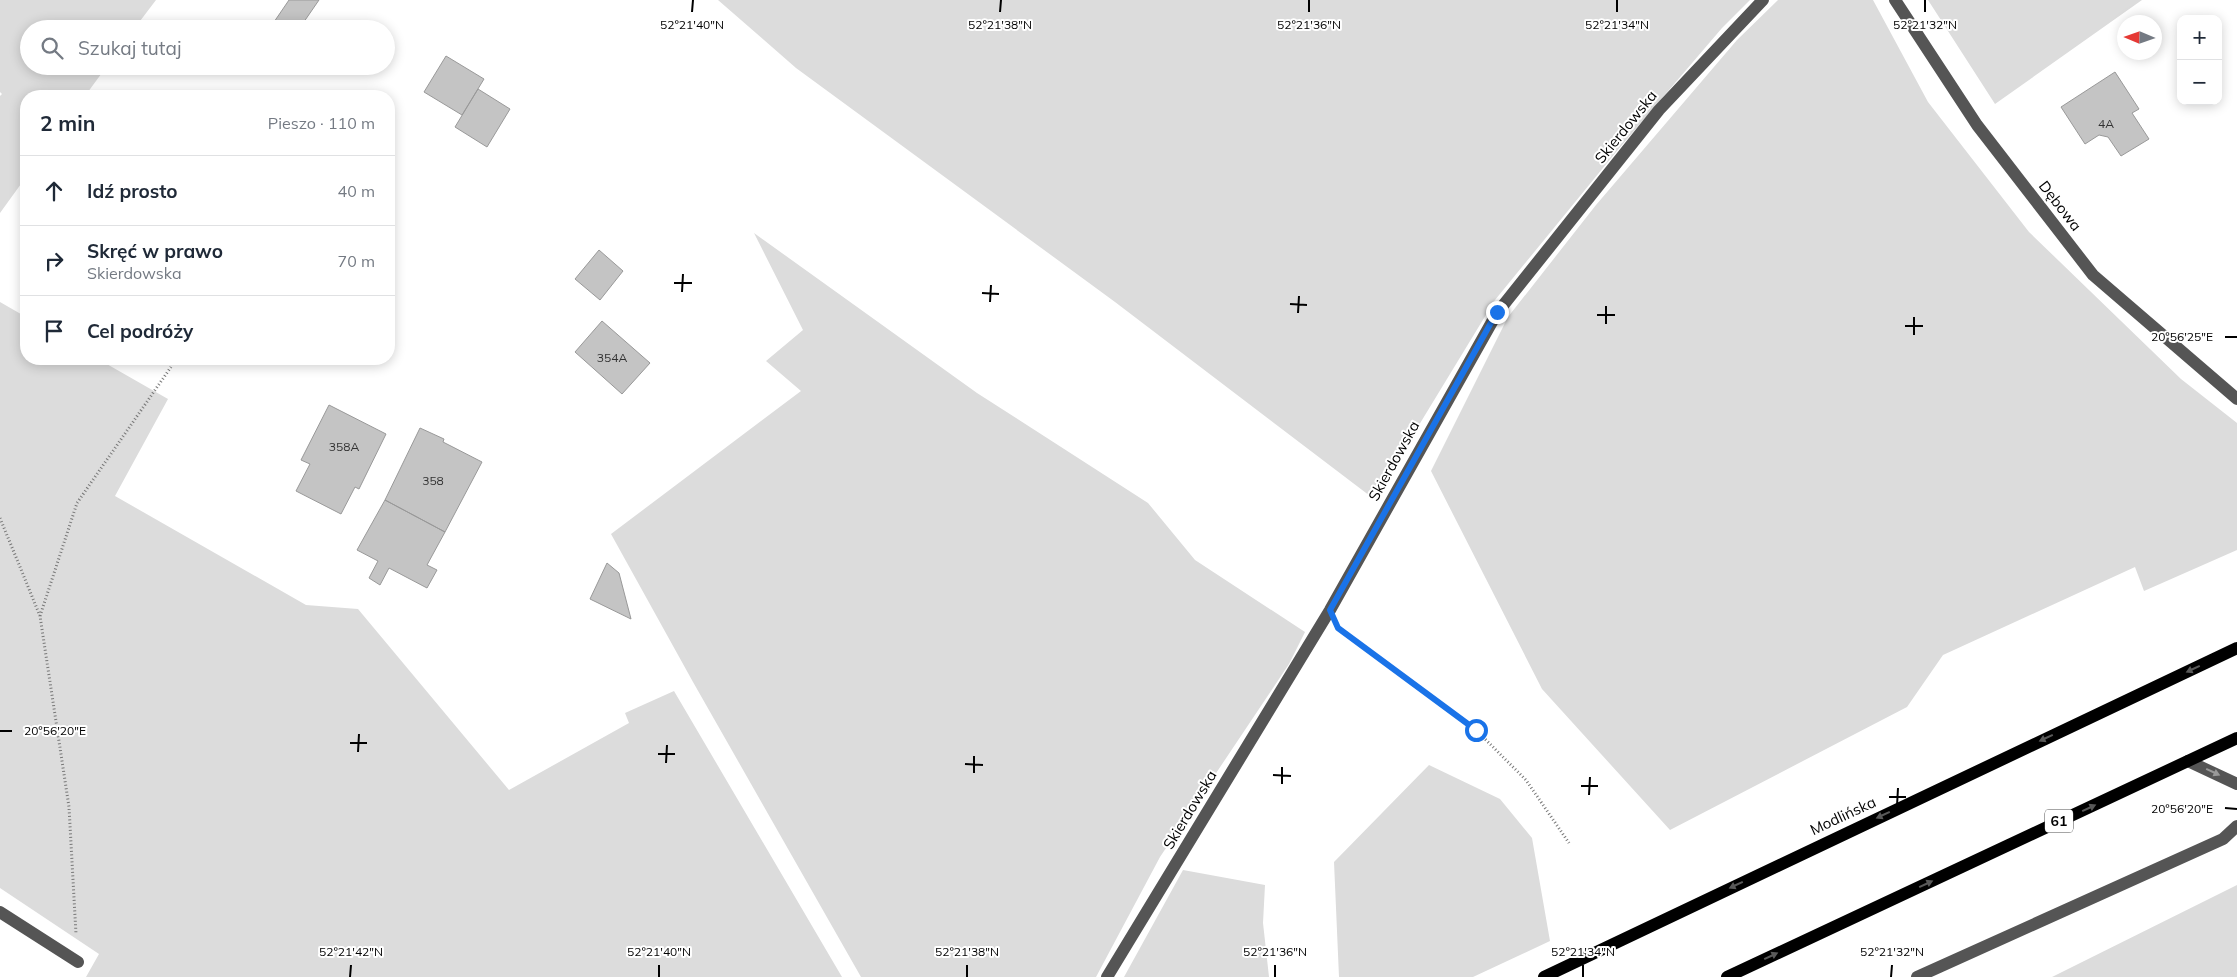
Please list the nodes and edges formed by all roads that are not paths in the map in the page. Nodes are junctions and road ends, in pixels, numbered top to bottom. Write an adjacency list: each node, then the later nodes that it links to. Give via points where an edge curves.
1 (1763, 0): 11 (street, Skierdowska, via 1659,110 1497,312 1330,610)
2 (1895, 0): 3 (street, Dębowa, via 1977,125 2093,275)
3 (2237, 399)
4 (2237, 648): 12 (main road, Modlińska, one-way to 12)
5 (2237, 738): 6 (main road, 61)
6 (2188, 761): 7 (street, one-way to 7); 13 (main road, 61, one-way to 6)
7 (2237, 784)
8 (2237, 826): 14 (street, via 2223,839)
9 (0, 912): 10 (street)
10 (78, 962)
11 (1107, 977)
12 (1544, 977)
13 (1727, 977)
14 (1917, 977)

